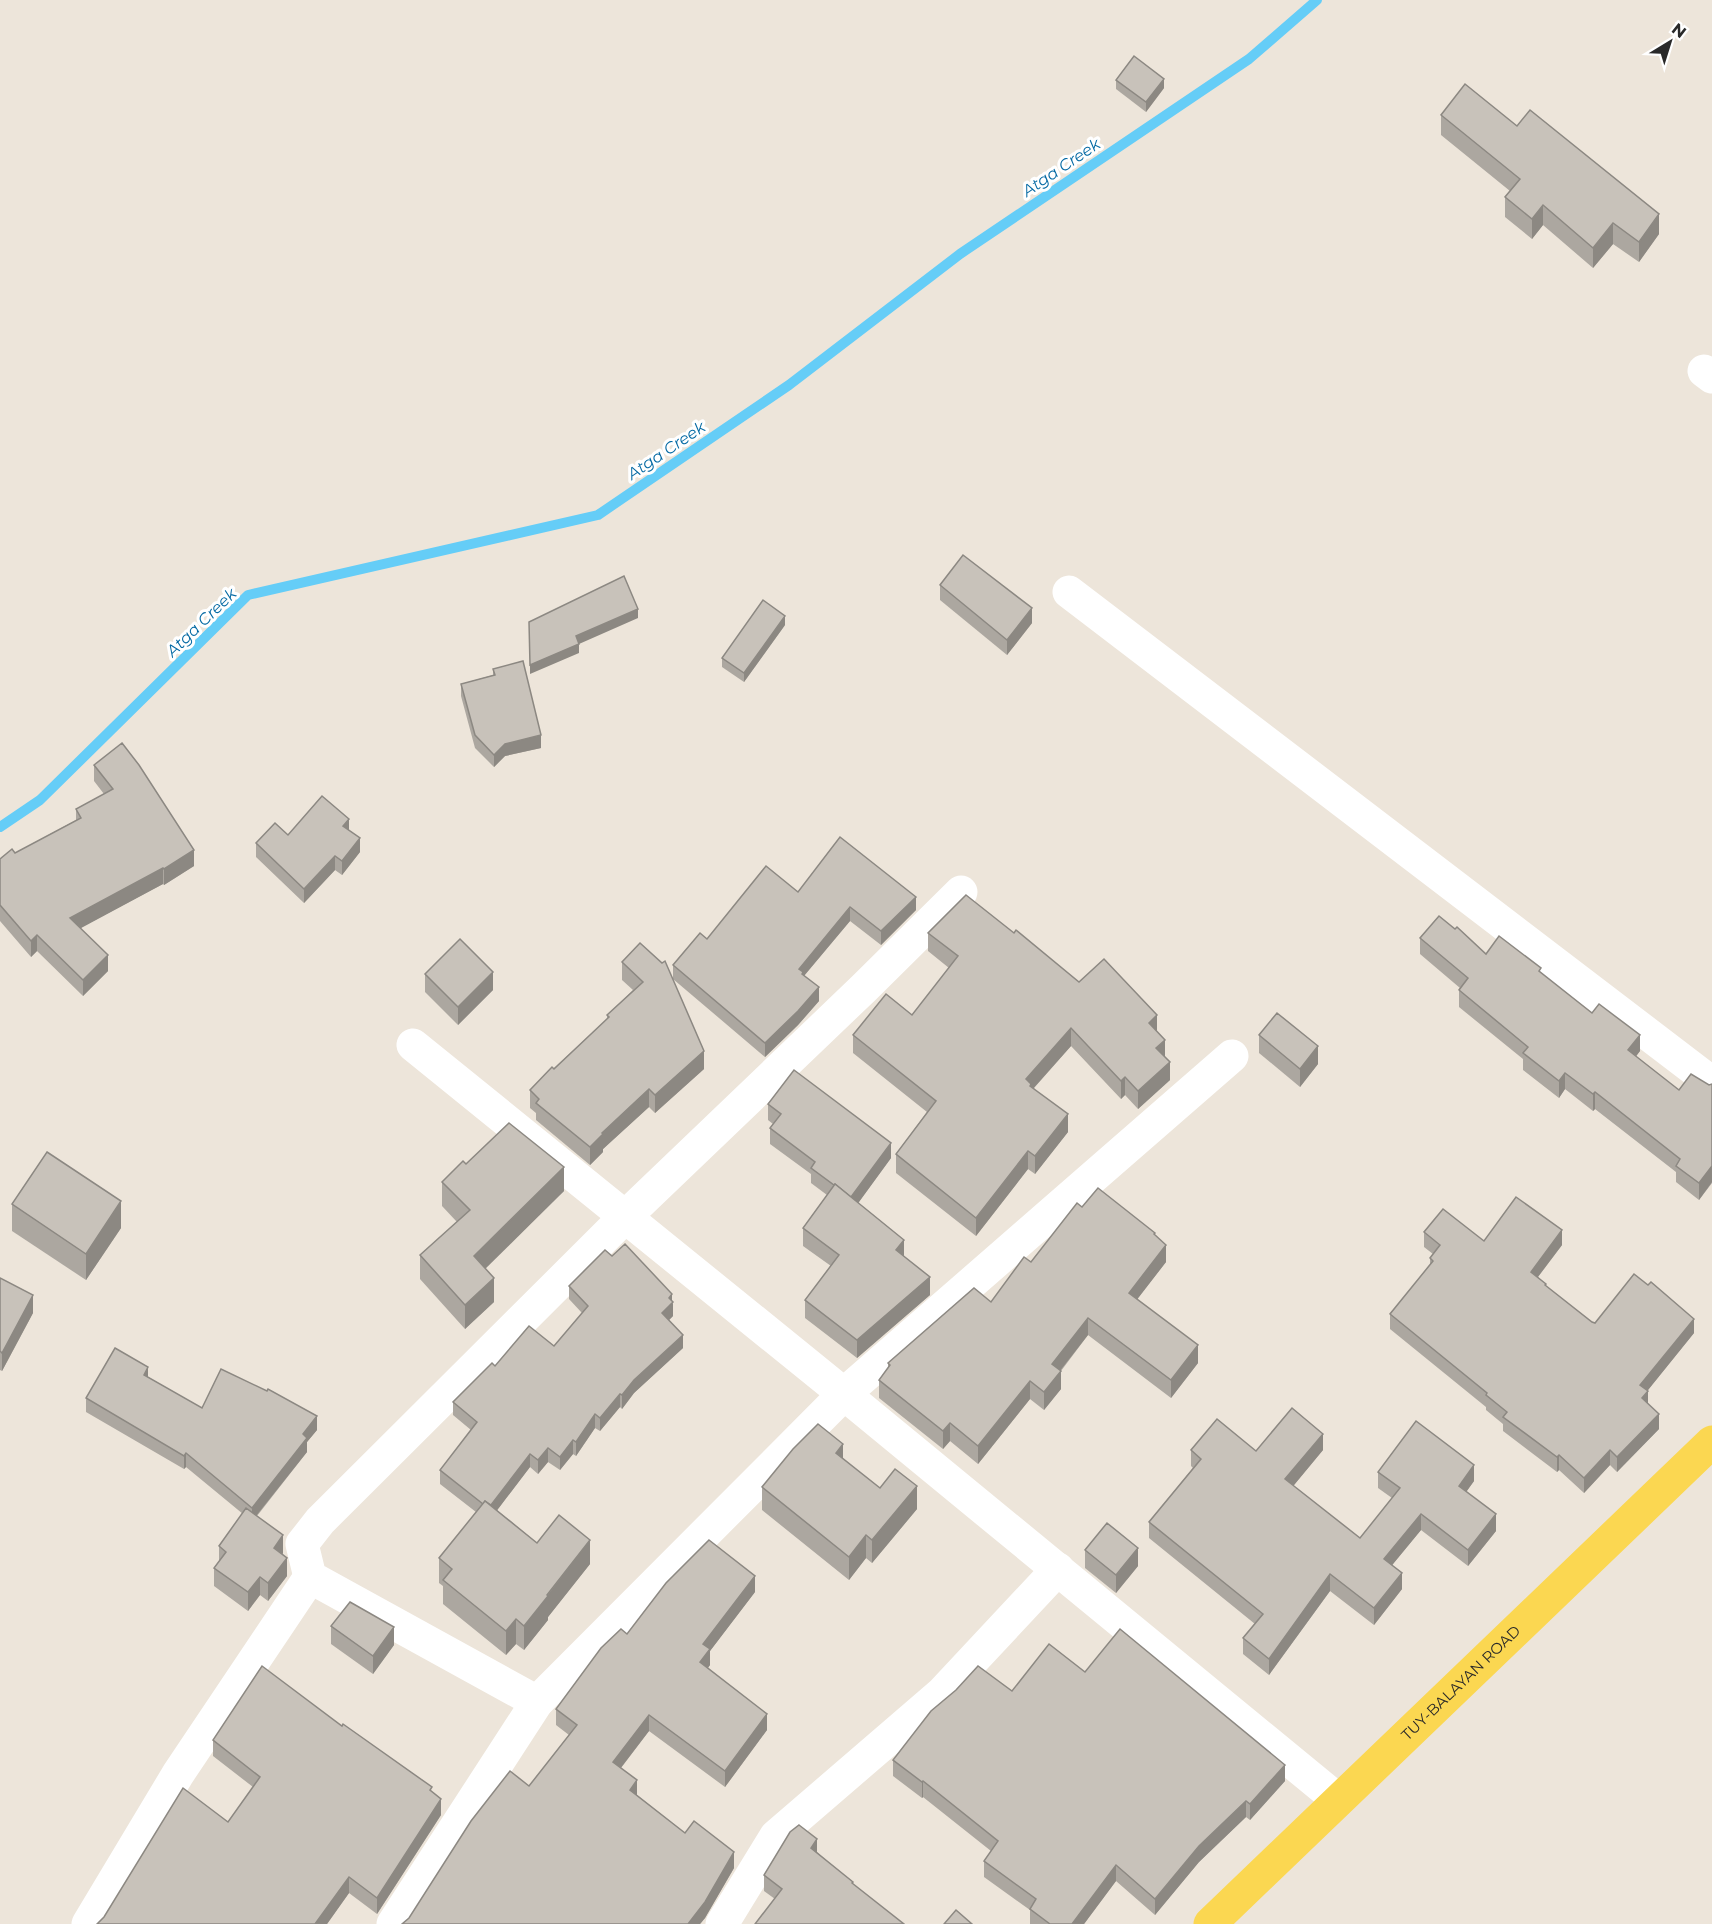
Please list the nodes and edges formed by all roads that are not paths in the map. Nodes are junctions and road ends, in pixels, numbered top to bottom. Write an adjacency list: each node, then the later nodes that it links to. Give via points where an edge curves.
1 (1069, 592): 5 (street)
2 (961, 892): 6 (street)
3 (413, 1045): 6 (street)
4 (1232, 1056): 7 (street)
5 (1712, 1083)
6 (626, 1216): 7 (street); 10 (street, via 320,1521 302,1544)
7 (844, 1394): 9 (street); 11 (street)
8 (1712, 1442): 12 (main road, TUY-BALAYAN ROAD)
9 (1058, 1569): 12 (street); 15 (street, via 942,1693 776,1836)
10 (310, 1577): 11 (street); 13 (street, via 178,1774)
11 (537, 1702): 14 (street)
12 (1338, 1800): 16 (main road, TUY-BALAYAN ROAD)
13 (88, 1924)
14 (393, 1924)
15 (722, 1924)
16 (1210, 1924)

